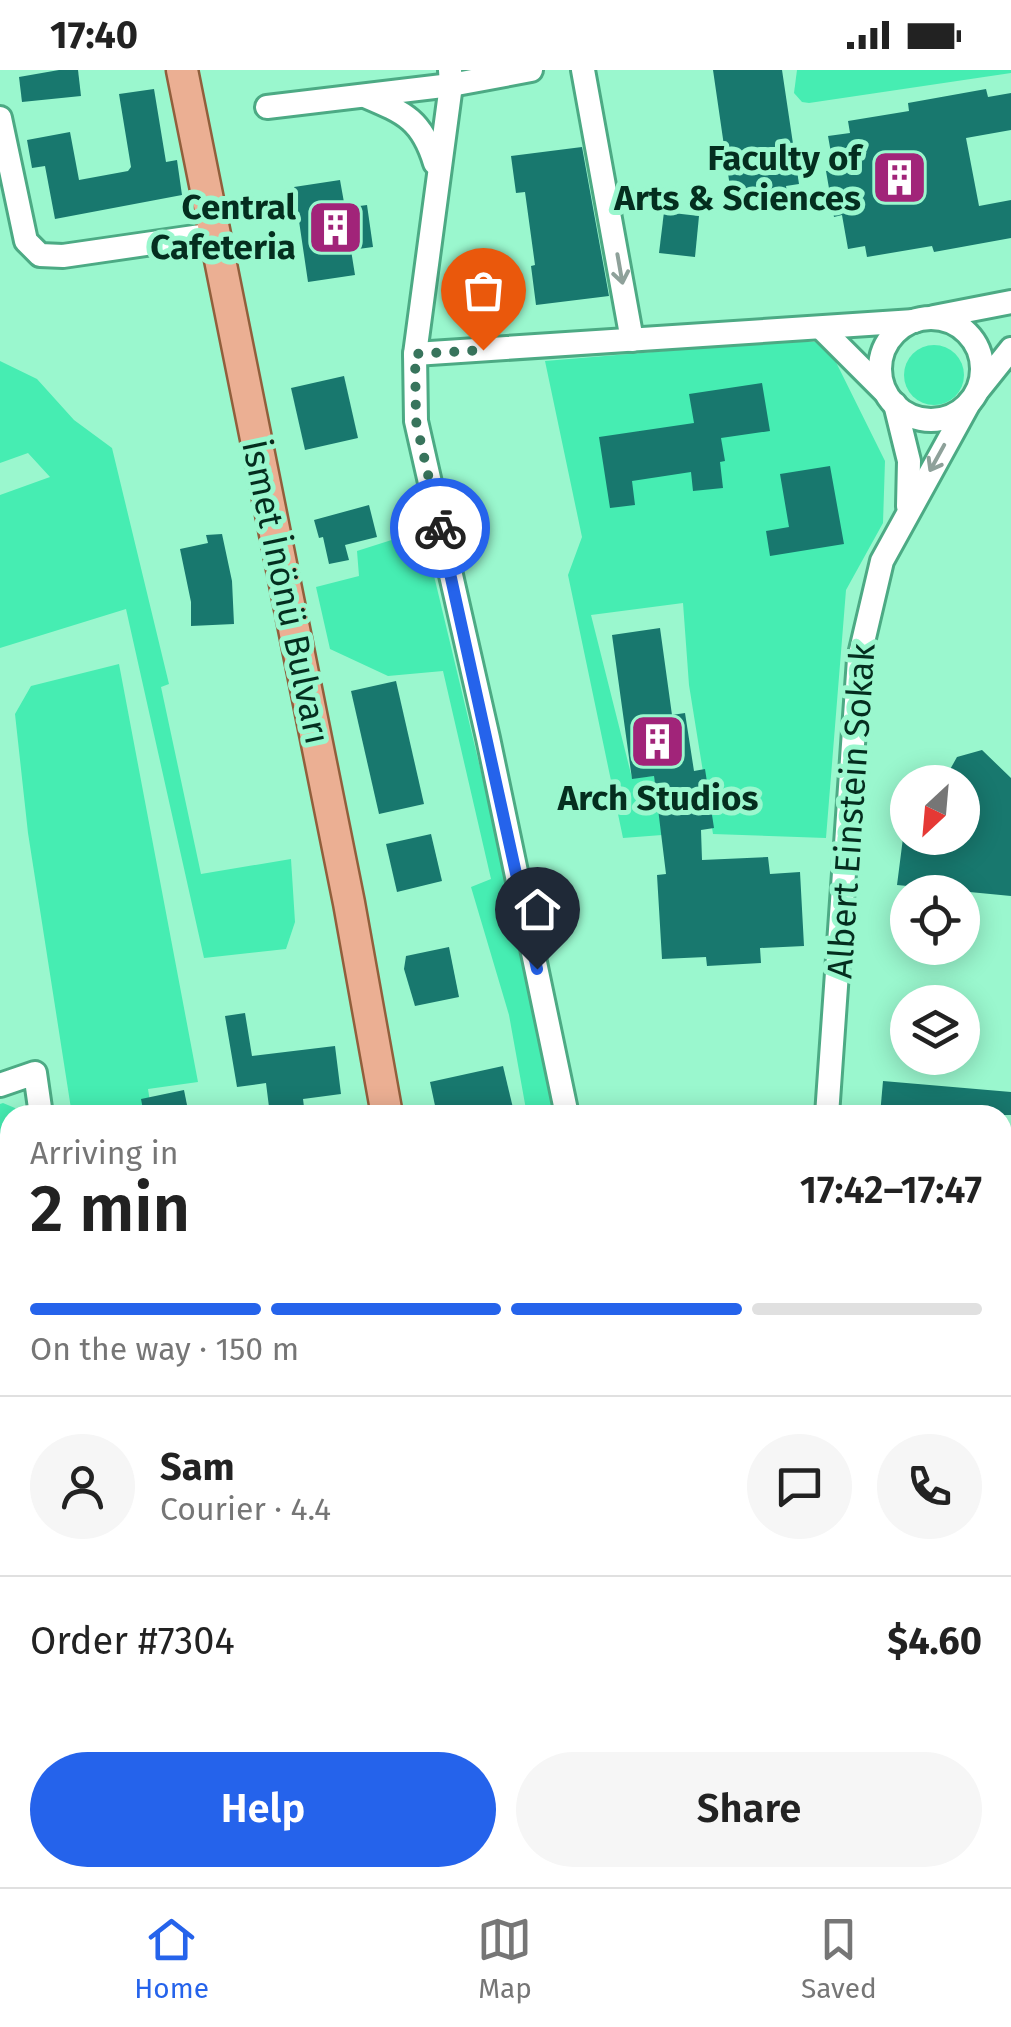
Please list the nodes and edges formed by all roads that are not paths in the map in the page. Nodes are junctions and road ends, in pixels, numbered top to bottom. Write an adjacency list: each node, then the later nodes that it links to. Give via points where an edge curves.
1 (182, 70): 9 (main road, İsmet İnönü Bulvarı)
2 (531, 70): 4 (street)
3 (583, 70): 13 (street, one-way to 13)
4 (450, 78): 5 (street); 8 (street)
5 (366, 96): 6 (street); 8 (street, via 416,123)
6 (267, 108)
7 (0, 118): 9 (street, via 26,241 40,255)
8 (437, 172): 15 (street)
9 (215, 234): 21 (main road, İsmet İnönü Bulvarı)
10 (1011, 302): 11 (street)
11 (920, 320): 12 (street); 16 (street, via 952,323 972,339 982,364); 17 (street, via 890,338 883,352 880,366)
12 (822, 328): 13 (street); 17 (street)
13 (632, 340): 15 (street)
14 (1011, 349): 16 (street, Albert Einstein Sokak)
15 (415, 354): 22 (street, via 416,421)
16 (973, 396): 17 (street, via 958,412 932,420); 18 (street, Albert Einstein Sokak, one-way to 18)
17 (891, 399): 18 (street, via 909,461)
18 (907, 514): 23 (street, Albert Einstein Sokak, via 882,560 859,659)
19 (0, 1085): 20 (street, via 35,1073)
20 (40, 1105)
21 (385, 1105)
22 (565, 1105)
23 (828, 1105)

